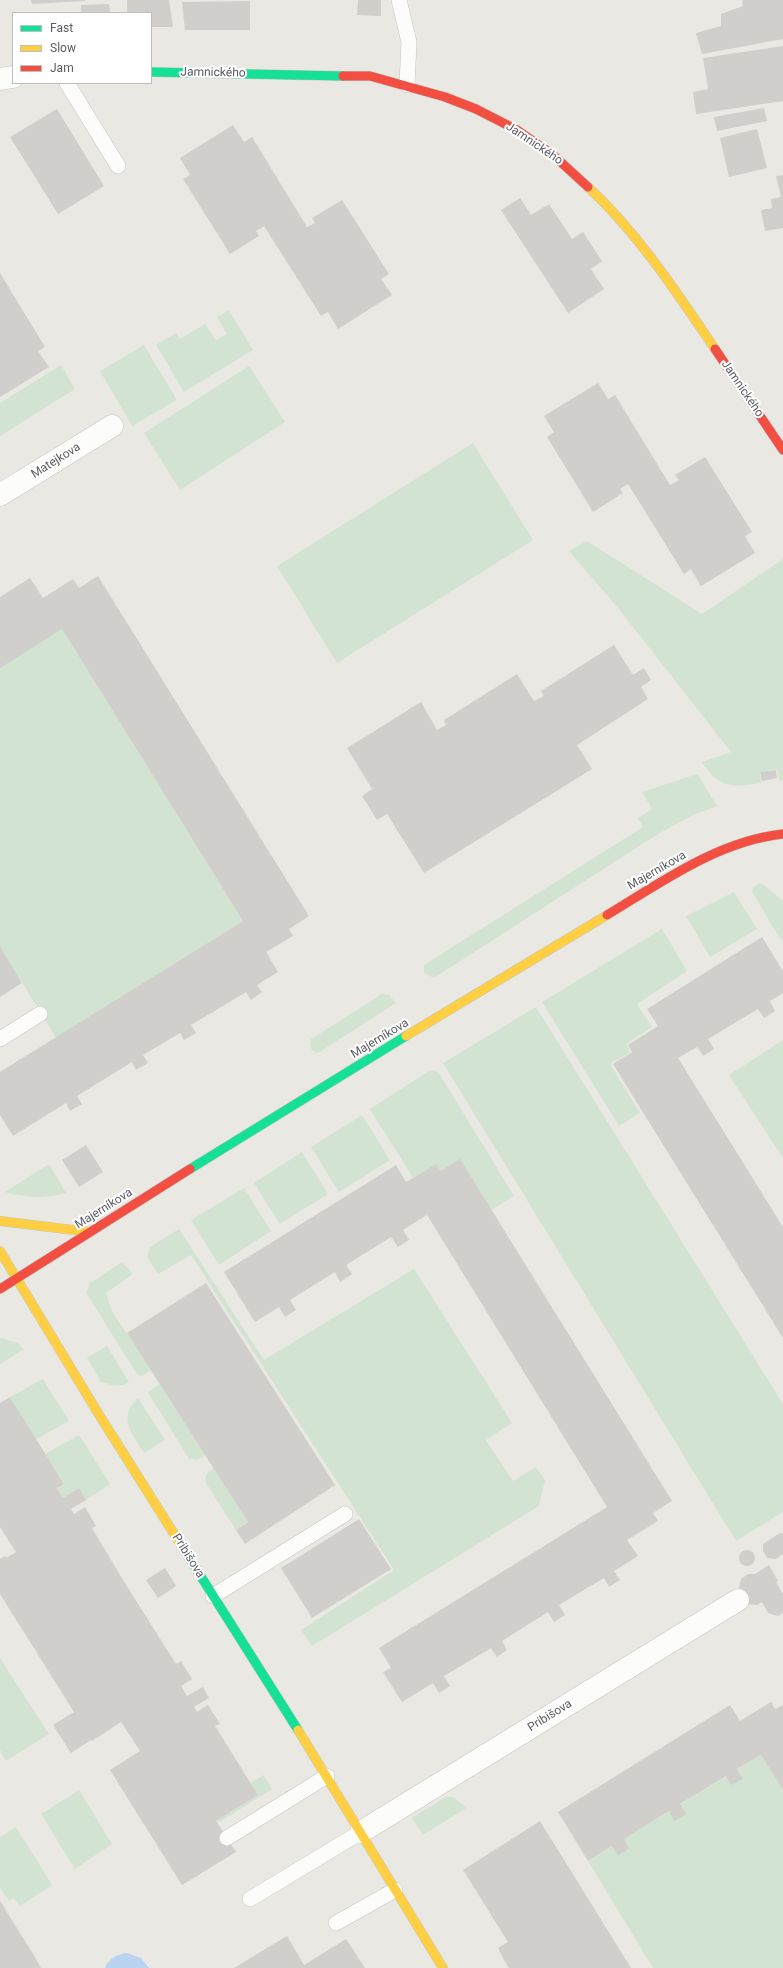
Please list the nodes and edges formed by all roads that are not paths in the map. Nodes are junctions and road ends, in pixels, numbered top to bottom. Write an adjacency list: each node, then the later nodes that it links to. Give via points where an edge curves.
1 (399, 0): 6 (lane, via 409,42)
2 (152, 72): 6 (street, Jamnického, via 370,76)
3 (12, 77): 4 (street)
4 (0, 79)
5 (68, 84): 7 (lane)
6 (407, 85): 9 (street, Jamnického, via 476,109 517,130 553,154 591,188 612,209 676,292)
7 (118, 166)
8 (112, 426): 10 (street, Matejkova)
9 (783, 450)
10 (0, 495)
11 (783, 834): 15 (street, Majerníkova, via 746,841 696,863 648,890 313,1092)
12 (40, 1014): 13 (lane)
13 (0, 1039)
14 (0, 1221): 15 (street)
15 (90, 1232): 17 (street, Majerníkova)
16 (0, 1251): 17 (street)
17 (18, 1278): 18 (street, Majerníkova); 20 (street, Pribišova, via 56,1346)
18 (0, 1289)
19 (345, 1514): 20 (lane)
20 (213, 1596): 22 (street, Pribišova)
21 (738, 1600): 23 (street, Pribišova)
22 (327, 1776): 23 (street, Pribišova); 24 (lane)
23 (361, 1832): 25 (street, Pribišova); 26 (lane)
24 (227, 1838)
25 (395, 1890): 27 (lane); 28 (street, Pribišova)
26 (250, 1899)
27 (336, 1923)
28 (443, 1968)

